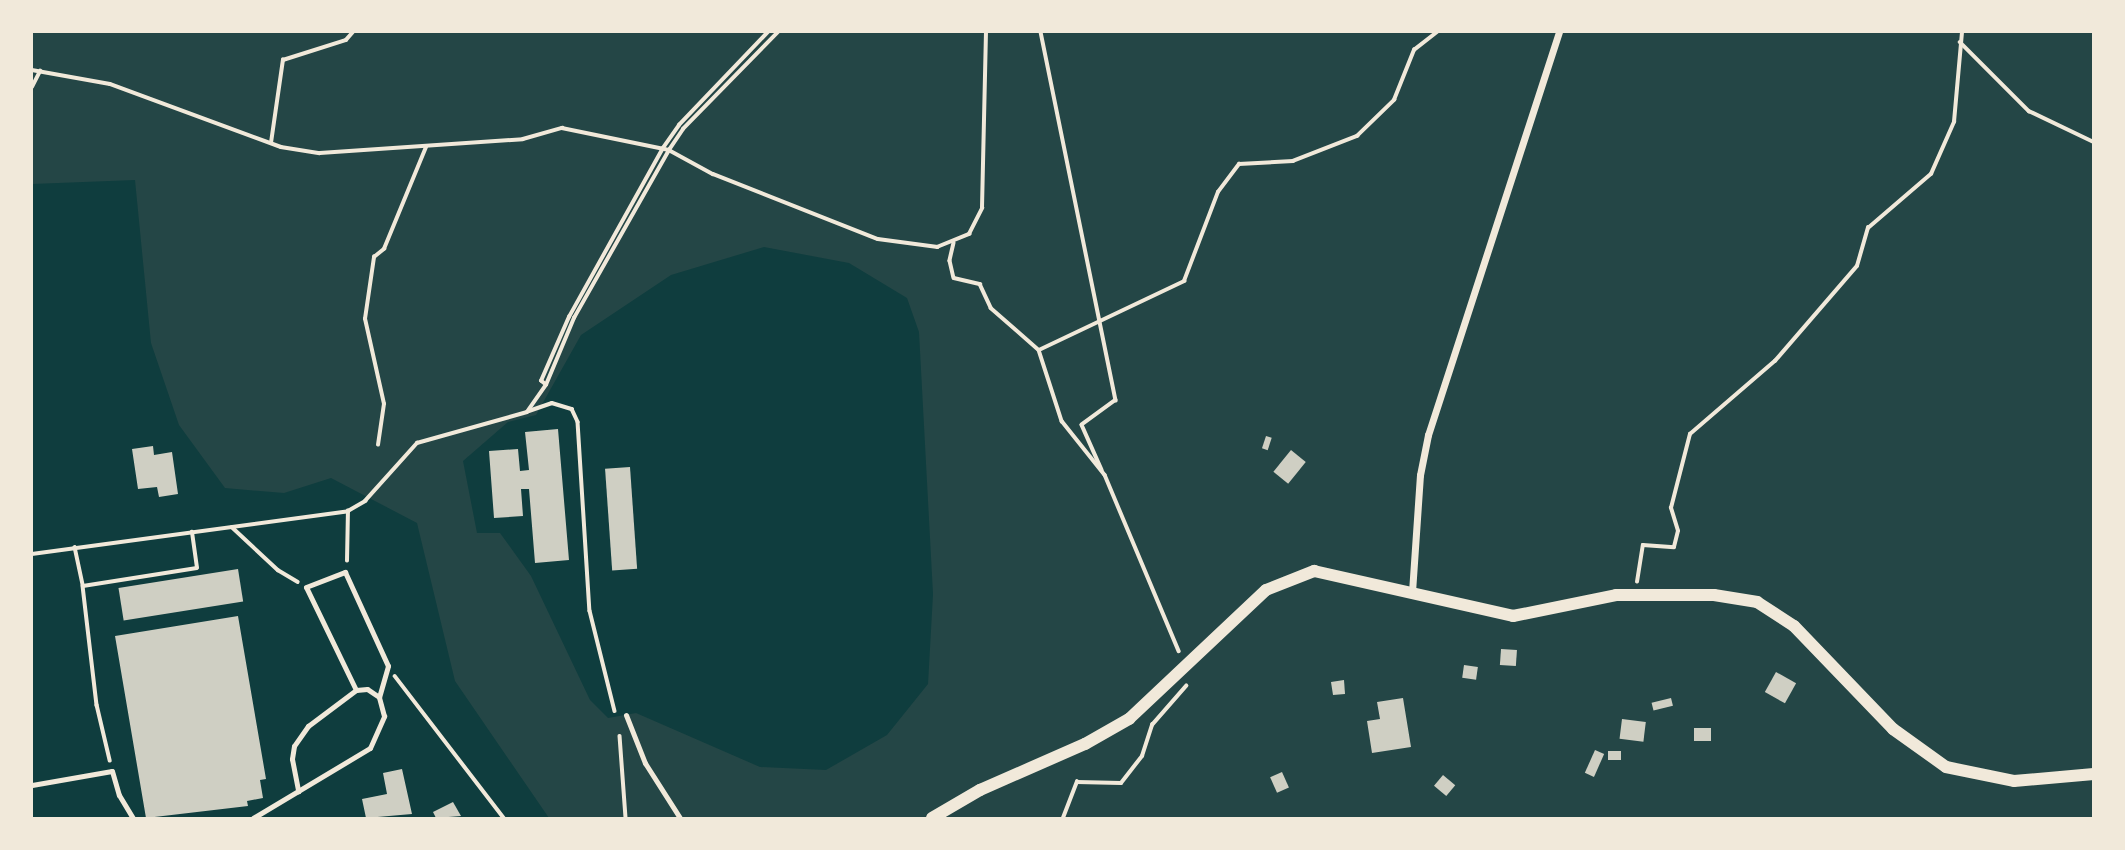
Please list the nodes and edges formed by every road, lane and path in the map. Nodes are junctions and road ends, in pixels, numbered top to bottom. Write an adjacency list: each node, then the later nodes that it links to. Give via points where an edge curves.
1 (353, 32): 14 (path, via 346,40 283,60)
2 (768, 32): 16 (path, via 679,125)
3 (775, 32): 17 (path, via 683,129)
4 (986, 32): 18 (path, via 982,208 969,233)
5 (1041, 32): 19 (path)
6 (1437, 32): 19 (path, via 1414,50 1394,100 1357,136 1293,161 1239,164 1219,192 1184,281)
7 (1559, 32): 33 (street, via 1428,435 1420,475)
8 (1962, 32): 9 (path)
9 (1960, 42): 13 (path, via 2029,111); 34 (path, via 1954,122 1931,174 1868,228 1857,266 1775,361 1690,433 1671,508 1678,531 1674,547 1643,545)
10 (32, 70): 11 (path)
11 (40, 71): 12 (path); 14 (path, via 110,84)
12 (32, 87)
13 (2094, 142)
14 (271, 143): 15 (path, via 320,153)
15 (426, 148): 16 (path, via 523,139 562,128); 23 (path, via 384,249 374,257 365,319 384,404)
16 (663, 148): 17 (path); 21 (path, via 569,317 541,382)
17 (669, 150): 18 (path, via 713,174 877,239 937,247); 21 (path, via 574,318)
18 (954, 243): 20 (path, via 950,261 954,278 980,284 991,308)
19 (1098, 323): 20 (path); 24 (path, via 1116,400 1082,425)
20 (1039, 350): 24 (path, via 1062,421)
21 (546, 385): 22 (path)
22 (527, 412): 25 (path, via 417,443 372,495); 40 (path, via 552,403 572,409 578,422 590,611)
23 (378, 446)
24 (1105, 475): 36 (path)
25 (348, 511): 26 (path); 30 (path)
26 (232, 527): 27 (path); 32 (path, via 278,570)
27 (192, 532): 28 (path); 31 (path, via 197,568)
28 (75, 547): 29 (path); 31 (path)
29 (32, 554)
30 (345, 572): 32 (lane); 35 (lane)
31 (83, 586): 42 (path, via 97,705)
32 (306, 587): 37 (lane)
33 (1412, 592): 34 (street, via 1513,616); 36 (street, via 1339,573 1301,573 1258,596)
34 (1634, 595): 43 (street, via 1734,597 1773,611 1813,643 1900,736 1946,767 2014,781)
35 (388, 666): 38 (lane); 48 (path)
36 (1185, 666): 51 (street, via 1129,719 1085,744 980,789); 52 (path, via 1186,690 1152,725 1142,757 1121,783 1077,782)
37 (356, 690): 38 (lane, via 367,689); 45 (lane, via 308,726 294,746)
38 (379, 697): 45 (lane, via 384,716 370,748)
39 (626, 715): 50 (lane, via 645,763)
40 (616, 716)
41 (619, 724): 49 (path)
42 (112, 771): 44 (lane); 46 (lane)
43 (2094, 774)
44 (32, 785)
45 (298, 791): 47 (lane)
46 (133, 818)
47 (253, 818)
48 (504, 818)
49 (626, 818)
50 (680, 818)
51 (932, 818)
52 (1063, 818)

